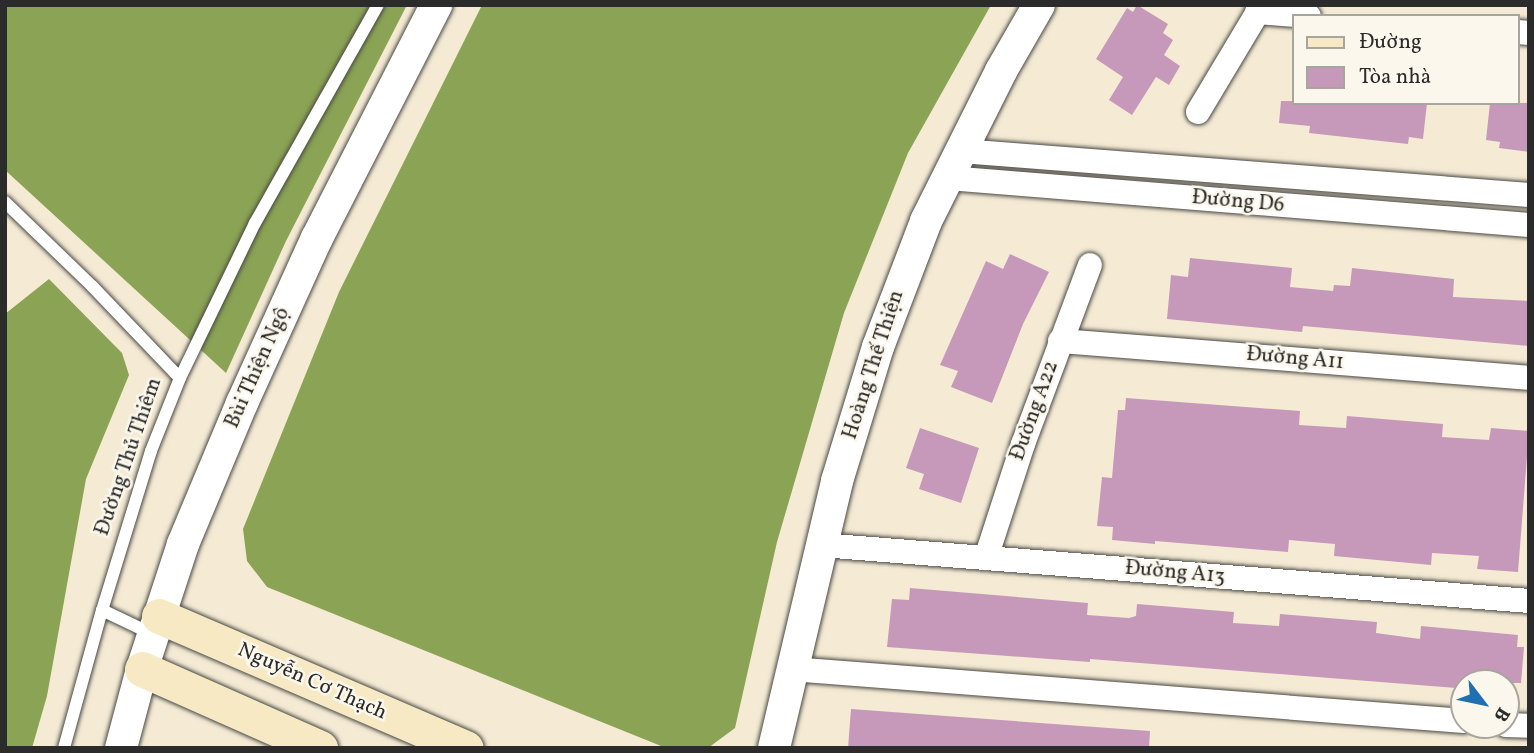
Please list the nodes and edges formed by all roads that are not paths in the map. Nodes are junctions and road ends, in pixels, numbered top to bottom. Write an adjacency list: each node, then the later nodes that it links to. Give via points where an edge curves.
1 (378, 5): 13 (lane, via 255,223)
2 (436, 5): 19 (street, Bùi Thiện Ngộ, via 317,238 242,403 183,544)
3 (1039, 5): 7 (street, Hoàng Thế Thiện)
4 (1259, 8): 5 (street); 6 (street)
5 (1296, 14)
6 (1198, 113)
7 (954, 165): 8 (street, Đường D6); 10 (street, Đường D6); 15 (street, Hoàng Thế Thiện, via 917,244 872,363)
8 (1529, 195)
9 (5, 202): 13 (lane, Đường Thủ Thiêm)
10 (1529, 225)
11 (1090, 265): 12 (street, Đường A22)
12 (1060, 341): 14 (street, Đường A11); 16 (street, Đường A22)
13 (180, 378): 18 (lane, Đường Thủ Thiêm, via 123,532)
14 (1529, 378)
15 (821, 545): 16 (street, Đường A13); 21 (street, Hoàng Thế Thiện)
16 (986, 558): 17 (street, Đường A13)
17 (1529, 601)
18 (102, 610): 19 (lane); 23 (lane, Đường Thủ Thiêm)
19 (156, 625): 20 (street, Bùi Thiện Ngộ); 26 (main road, Nguyễn Cơ Thạch)
20 (142, 669): 24 (street, Bùi Thiện Ngộ); 25 (main road)
21 (790, 669): 22 (street); 27 (street, Hoàng Thế Thiện)
22 (1450, 720)
23 (64, 748)
24 (121, 748)
25 (320, 748)
26 (466, 748)
27 (774, 748)

